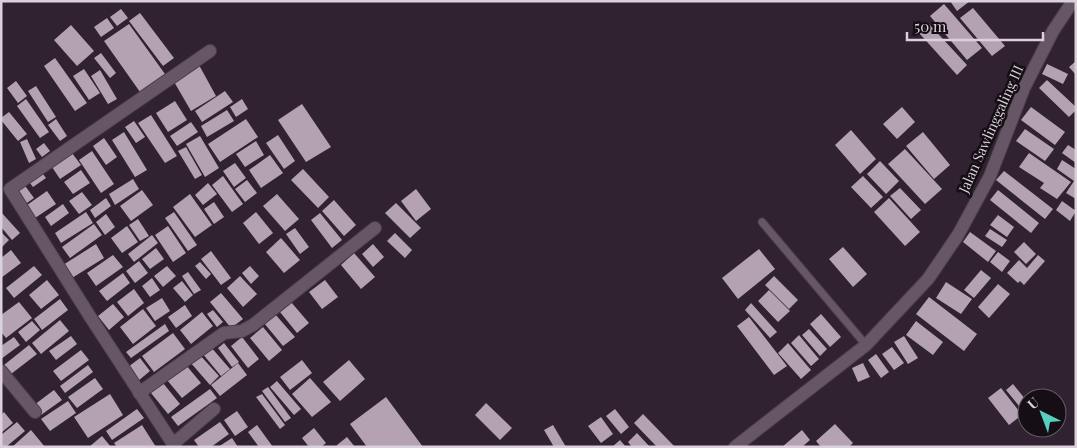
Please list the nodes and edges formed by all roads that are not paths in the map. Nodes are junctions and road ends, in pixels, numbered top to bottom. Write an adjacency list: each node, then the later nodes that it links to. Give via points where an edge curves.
1 (1068, 3): 6 (street, Jalan Sawlinggaling III, via 1024,88 990,176 958,235 928,279)
2 (210, 51): 3 (street)
3 (6, 191): 8 (street)
4 (762, 222): 6 (lane)
5 (376, 228): 8 (street, via 253,325 242,331 224,333)
6 (866, 345): 12 (street, Jalan Sawlinggaling III)
7 (1, 371): 10 (street)
8 (139, 393): 11 (street)
9 (214, 410): 11 (street)
10 (35, 412)
11 (174, 445)
12 (735, 447)

